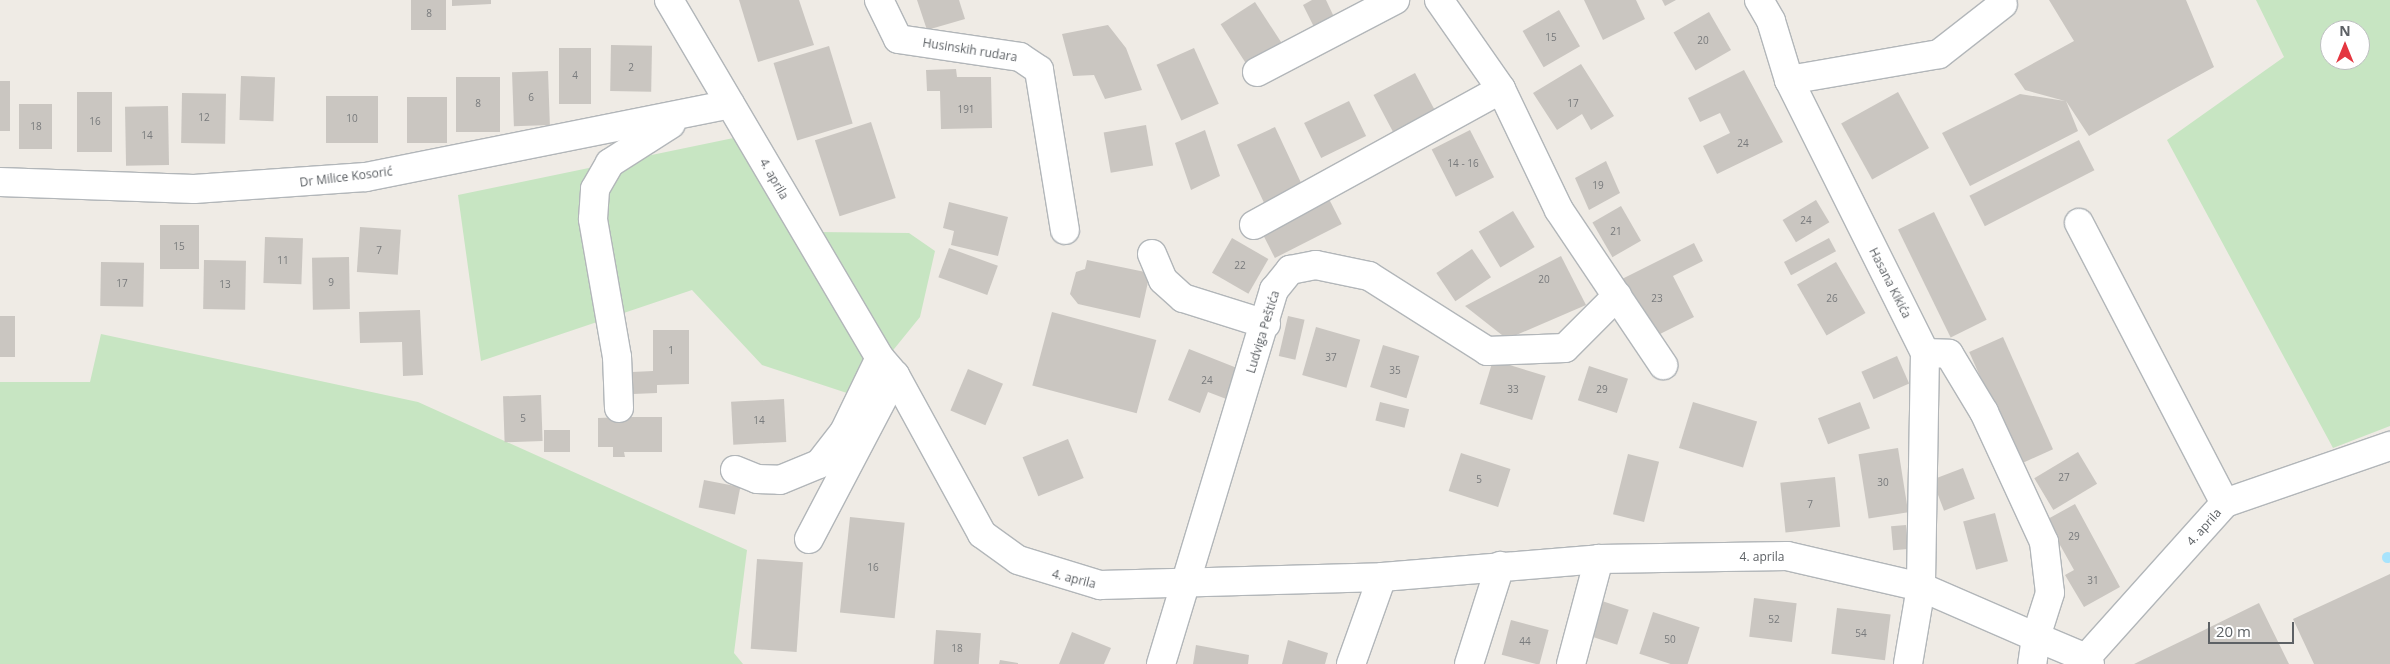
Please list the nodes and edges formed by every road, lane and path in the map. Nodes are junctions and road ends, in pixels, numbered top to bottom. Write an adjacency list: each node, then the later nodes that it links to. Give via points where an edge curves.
1 (669, 0): 10 (street, 4. aprila)
2 (879, 0): 15 (street, Husinskih rudara, via 898,39 1020,58 1039,70)
3 (1395, 0): 7 (street)
4 (1440, 0): 9 (street)
5 (1759, 0): 8 (street, Hasana Kikića, via 1771,21)
6 (2003, 4): 8 (street, via 1939,54)
7 (1257, 72)
8 (1789, 80): 19 (street, Hasana Kikića)
9 (1501, 89): 14 (street); 17 (street, via 1559,210)
10 (730, 104): 11 (street, Dr Milice Kosorić); 21 (street, 4. aprila)
11 (687, 113): 12 (street, Dr Milice Kosorić, via 366,176 194,189); 22 (street, Dr Milice Kosorić, via 610,163 595,189 593,219 617,357)
12 (0, 182)
13 (2079, 223): 25 (street)
14 (1254, 225)
15 (1065, 230)
16 (1152, 254): 18 (street, via 1163,280 1183,298)
17 (1617, 296): 18 (street, Ludviga Peštića, via 1565,348 1487,351 1369,276 1316,265 1290,270 1274,290); 20 (street)
18 (1266, 324): 30 (street, Ludviga Peštića)
19 (1925, 353): 31 (street, Hasana Kikića); 32 (street, via 1949,354 1984,412 2044,542 2050,593)
20 (1663, 365)
21 (887, 366): 24 (street, via 819,464 780,480 757,479); 26 (street); 30 (street, 4. aprila, via 982,534 1018,560 1100,585)
22 (619, 408)
23 (2390, 446): 25 (street, 4. aprila)
24 (735, 470)
25 (2225, 503): 33 (street, 4. aprila)
26 (809, 539)
27 (1599, 559): 28 (street, 4. aprila); 31 (street, 4. aprila, via 1787,556); 37 (street)
28 (1500, 566): 29 (street, 4. aprila); 36 (street)
29 (1382, 577): 30 (street, 4. aprila); 35 (street)
30 (1188, 582): 34 (street, Ludviga Peštića)
31 (1921, 587): 32 (street, 4. aprila); 38 (street)
32 (2036, 637): 33 (street, 4. aprila); 39 (street)
33 (2088, 661)
34 (1162, 664)
35 (1351, 664)
36 (1469, 664)
37 (1571, 664)
38 (1908, 664)
39 (2032, 664)

